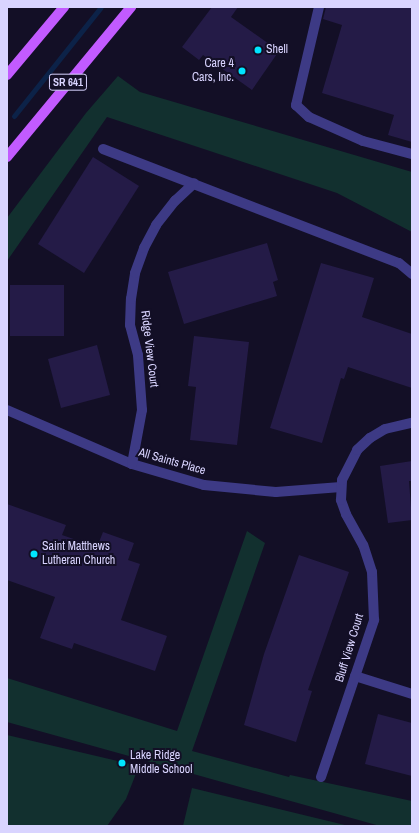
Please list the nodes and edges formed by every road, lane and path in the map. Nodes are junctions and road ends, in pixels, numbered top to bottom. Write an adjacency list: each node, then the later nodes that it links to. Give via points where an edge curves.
1 (64, 7): 4 (main road)
2 (131, 7): 7 (main road, SR 641)
3 (319, 7): 6 (street, via 296,105 309,116 363,141)
4 (7, 75)
5 (103, 149): 8 (street)
6 (412, 154)
7 (7, 157)
8 (194, 183): 9 (street, via 399,263); 12 (street, Ridge View Court, via 175,201 156,225 135,273 130,325 138,354 142,410)
9 (412, 274)
10 (7, 410): 12 (street, All Saints Place)
11 (412, 423): 13 (street, Bluff View Court, via 385,429 370,438 357,450 348,465)
12 (132, 464): 13 (street, All Saints Place, via 204,485 242,491 276,492)
13 (341, 488): 14 (street, Bluff View Court, via 346,514 363,545 372,572 375,596 374,620)
14 (355, 676): 15 (street); 16 (street, Bluff View Court)
15 (412, 694)
16 (321, 778)

